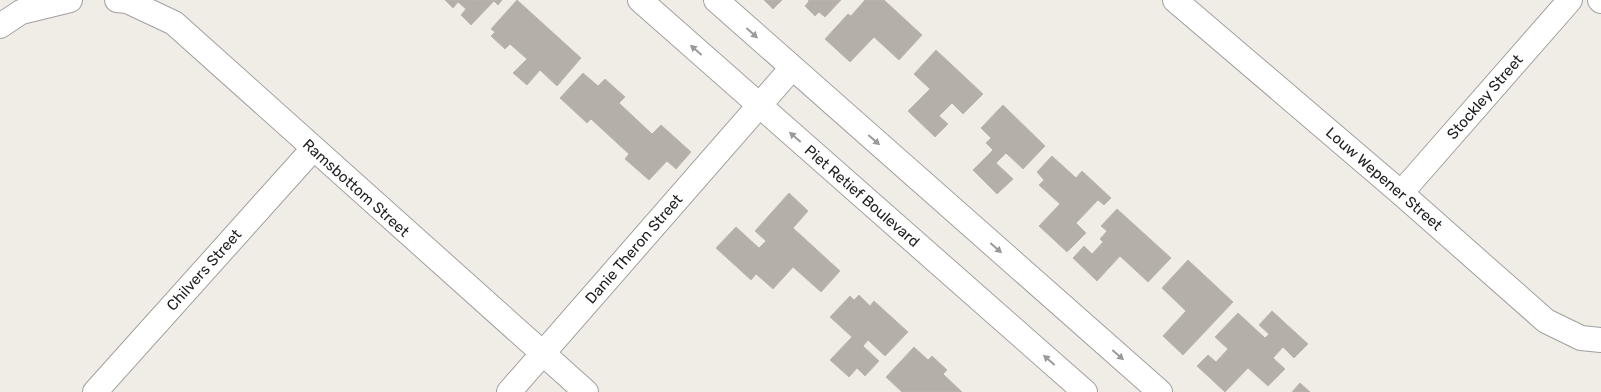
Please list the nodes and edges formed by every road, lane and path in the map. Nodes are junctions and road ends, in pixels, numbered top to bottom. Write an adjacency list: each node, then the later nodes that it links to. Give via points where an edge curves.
1 (70, 0): 7 (street, via 21,12)
2 (117, 0): 10 (street, Ramsbottom Street, via 127,1 174,23)
3 (640, 0): 9 (street, Piet Retief Boulevard, one-way to 3)
4 (716, 0): 8 (street, one-way to 8)
5 (1175, 0): 11 (street, Louw Wepener Street)
6 (1570, 0): 11 (street, Stockley Street)
7 (0, 26)
8 (792, 68): 9 (street, Danie Theron Street); 18 (street, one-way to 18)
9 (759, 105): 13 (street, Danie Theron Street); 17 (street, Piet Retief Boulevard, one-way to 9)
10 (313, 149): 13 (street, Ramsbottom Street); 14 (street, Chilvers Street)
11 (1401, 193): 12 (street, Louw Wepener Street, via 1546,321 1581,338)
12 (1601, 340)
13 (542, 354): 15 (street, Danie Theron Street); 16 (street, Ramsbottom Street)
14 (95, 392)
15 (508, 392)
16 (586, 392)
17 (1085, 392)
18 (1160, 392)

